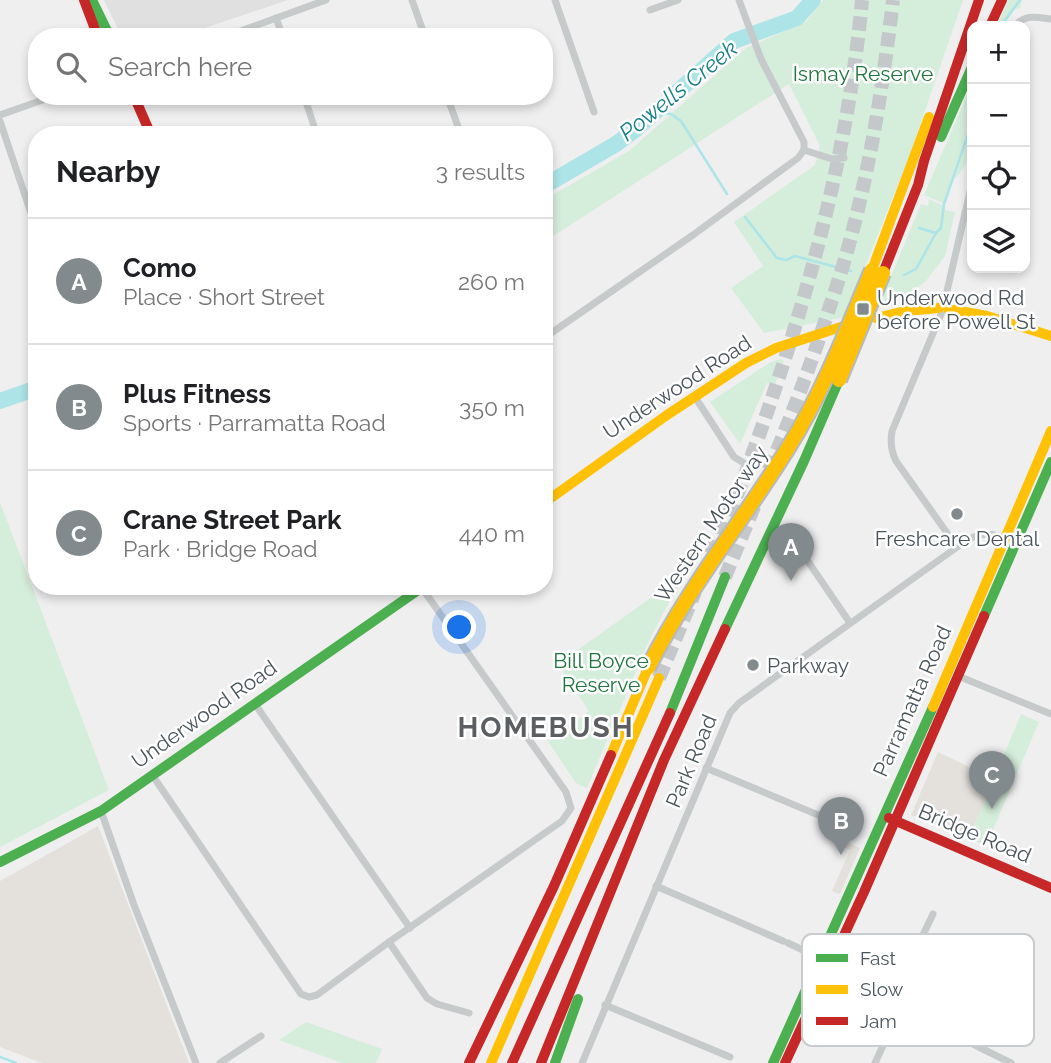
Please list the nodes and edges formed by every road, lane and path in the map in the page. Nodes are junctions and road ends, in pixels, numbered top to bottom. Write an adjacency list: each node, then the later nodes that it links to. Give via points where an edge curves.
1 (84, 0): 16 (main road)
2 (92, 0): 17 (main road)
3 (326, 0): 12 (street)
4 (412, 0): 20 (street)
5 (555, 0): 26 (street)
6 (678, 0): 11 (street)
7 (739, 0): 32 (street)
8 (969, 0): 37 (main road, Western Motorway)
9 (979, 0): 34 (main road, Western Motorway)
10 (1002, 0): 14 (main road)
11 (650, 10)
12 (276, 18): 18 (street); 19 (street)
13 (1051, 19): 15 (street)
14 (992, 21)
15 (1020, 21)
16 (95, 28)
17 (106, 28)
18 (249, 28)
19 (280, 28)
20 (422, 28)
21 (967, 78): 34 (main road)
22 (28, 105): 27 (street)
23 (139, 105): 29 (main road)
24 (307, 105): 30 (street)
25 (450, 105): 31 (street)
26 (594, 113)
27 (0, 115)
28 (0, 121): 35 (street)
29 (148, 126)
30 (314, 126)
31 (458, 126)
32 (804, 150): 33 (street); 41 (street, via 693,236)
33 (845, 158)
34 (918, 186): 37 (main road, Western Motorway)
35 (28, 204)
36 (967, 204): 38 (street)
37 (877, 271): 64 (main road, Western Motorway, bridge, via 839,380); 84 (main road, Western Motorway, bridge, via 787,450 678,608)
38 (943, 308): 39 (main road); 42 (main road); 49 (street, via 890,439 896,461)
39 (876, 318)
40 (844, 326): 43 (main road, Underwood Road, via 776,348)
41 (553, 332)
42 (1051, 336)
43 (695, 397): 46 (street, via 734,457); 47 (main road, Underwood Road)
44 (1051, 431): 48 (main road, Parramatta Road)
45 (1051, 462): 48 (main road, Parramatta Road)
46 (744, 463)
47 (553, 497)
48 (1011, 541): 49 (street, Park Road, via 993,533 976,535); 55 (main road, Parramatta Road)
49 (957, 547): 54 (street, Park Road)
50 (797, 549): 54 (street)
51 (724, 577): 86 (main road, Western Motorway, via 664,727)
52 (411, 595): 57 (main road, Underwood Road)
53 (428, 595): 69 (street, via 565,792 571,808 562,821)
54 (850, 624): 59 (street, Park Road, via 739,702)
55 (953, 674): 58 (street); 62 (main road, Parramatta Road)
56 (659, 678): 85 (main road)
57 (255, 704): 60 (main road, Underwood Road); 69 (street)
58 (1051, 714)
59 (706, 768): 63 (street); 66 (street, Park Road)
60 (153, 776): 61 (main road, Underwood Road); 72 (street, via 301,993 317,995)
61 (101, 811): 65 (main road, Underwood Road); 82 (street)
62 (889, 818): 67 (main road, Bridge Road); 70 (main road, Parramatta Road)
63 (855, 830)
64 (632, 835): 87 (main road, Western Motorway); 88 (main road)
65 (0, 862)
66 (656, 886): 73 (street); 74 (street, Park Road)
67 (1051, 888)
68 (933, 914): 71 (street)
69 (410, 928): 72 (street)
70 (838, 934)
71 (923, 934)
72 (389, 942): 76 (street, via 427,998)
73 (802, 951)
74 (606, 1005): 81 (street); 89 (street, Park Road)
75 (802, 1008): 90 (main road, Parramatta Road)
76 (469, 1013)
77 (802, 1020): 91 (main road, Parramatta Road)
78 (261, 1036): 83 (street)
79 (883, 1046): 92 (street)
80 (976, 1046): 93 (street)
81 (730, 1057)
82 (196, 1063)
83 (220, 1063)
84 (469, 1063)
85 (491, 1063)
86 (512, 1063)
87 (541, 1063)
88 (555, 1063)
89 (582, 1063)
90 (774, 1063)
91 (785, 1063)
92 (875, 1063)
93 (1011, 1063)

